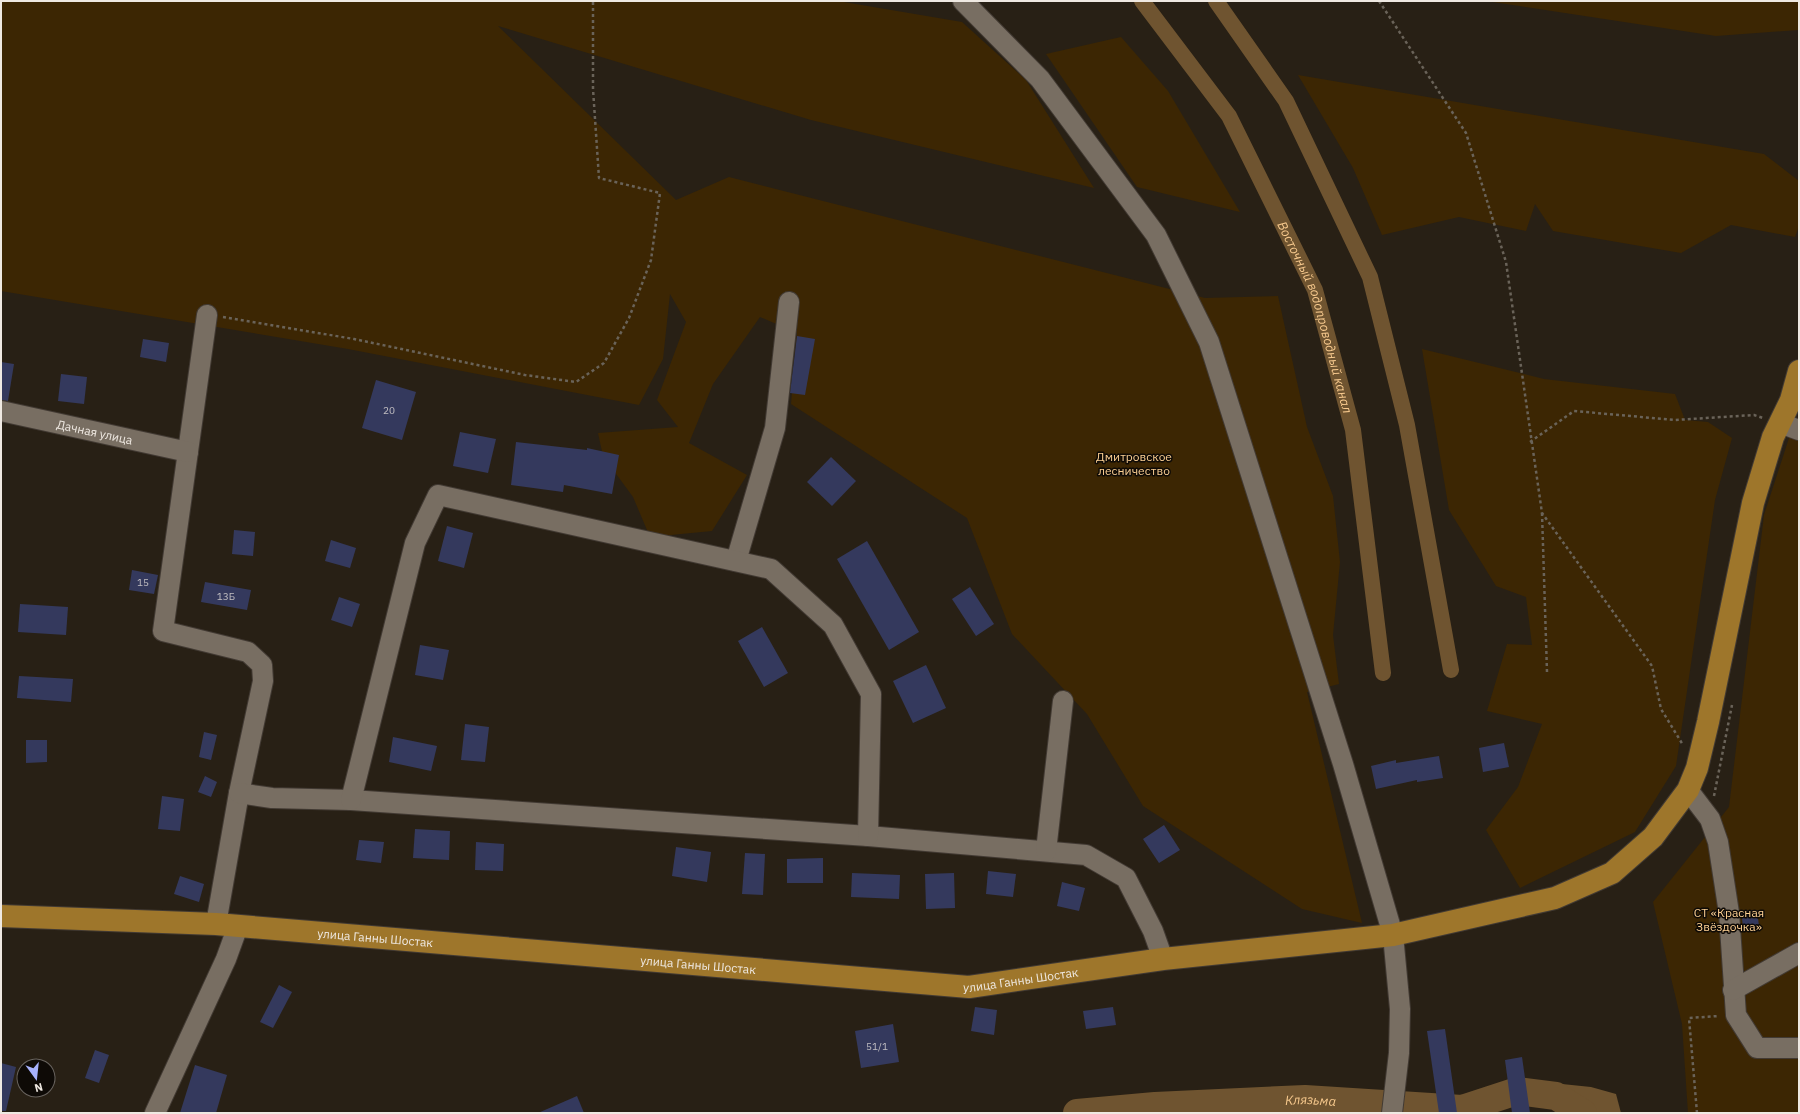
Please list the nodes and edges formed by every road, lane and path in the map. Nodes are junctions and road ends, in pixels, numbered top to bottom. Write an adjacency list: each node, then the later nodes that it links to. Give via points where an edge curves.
1 (593, 1): 5 (path, via 593,89 599,178 660,193 652,260 629,318 604,363 576,382 525,375 354,339)
2 (963, 1): 24 (street, via 1040,79 1156,235 1208,342 1343,764)
3 (1379, 1): 9 (path, via 1466,133 1506,262)
4 (789, 302): 12 (street, via 775,428)
5 (207, 315): 10 (street)
6 (1799, 371): 8 (main road, улица Ганны Шостак, via 1791,400)
7 (1, 411): 10 (street, Дачная улица)
8 (1789, 426): 9 (path, via 1754,415 1675,420 1574,411); 15 (main road, улица Ганны Шостак, via 1773,437 1753,503)
9 (1530, 442): 11 (path)
10 (188, 452): 17 (street, via 163,630 248,652 262,665 263,681)
11 (1542, 513): 13 (path); 15 (path, via 1652,666 1661,709)
12 (736, 561): 18 (street, via 438,495 415,543); 19 (street, via 771,569 833,625 870,694)
13 (1547, 672)
14 (1063, 701): 20 (street)
15 (1697, 768): 16 (main road, улица Ганны Шостак)
16 (1688, 790): 24 (main road, улица Ганны Шостак, via 1653,837 1612,873 1555,898); 27 (street, via 1710,819 1718,842 1729,913)
17 (239, 793): 18 (street, via 272,798); 22 (street)
18 (352, 800): 19 (street)
19 (868, 836): 20 (street)
20 (1046, 851): 26 (street, via 1086,855 1126,878 1154,931)
21 (1, 916): 22 (main road, улица Ганны Шостак)
22 (216, 924): 23 (main road, улица Ганны Шостак)
23 (238, 926): 26 (main road, улица Ганны Шостак, via 969,987); 30 (street, via 226,959)
24 (1394, 935): 26 (main road, улица Ганны Шостак); 31 (street, via 1400,1009 1399,1053)
25 (1799, 953): 27 (street)
26 (1162, 959)
27 (1733, 990): 28 (street)
28 (1736, 1015): 29 (street, via 1758,1048); 32 (path, via 1689,1018)
29 (1799, 1048)
30 (155, 1113)
31 (1392, 1113)
32 (1697, 1113)

